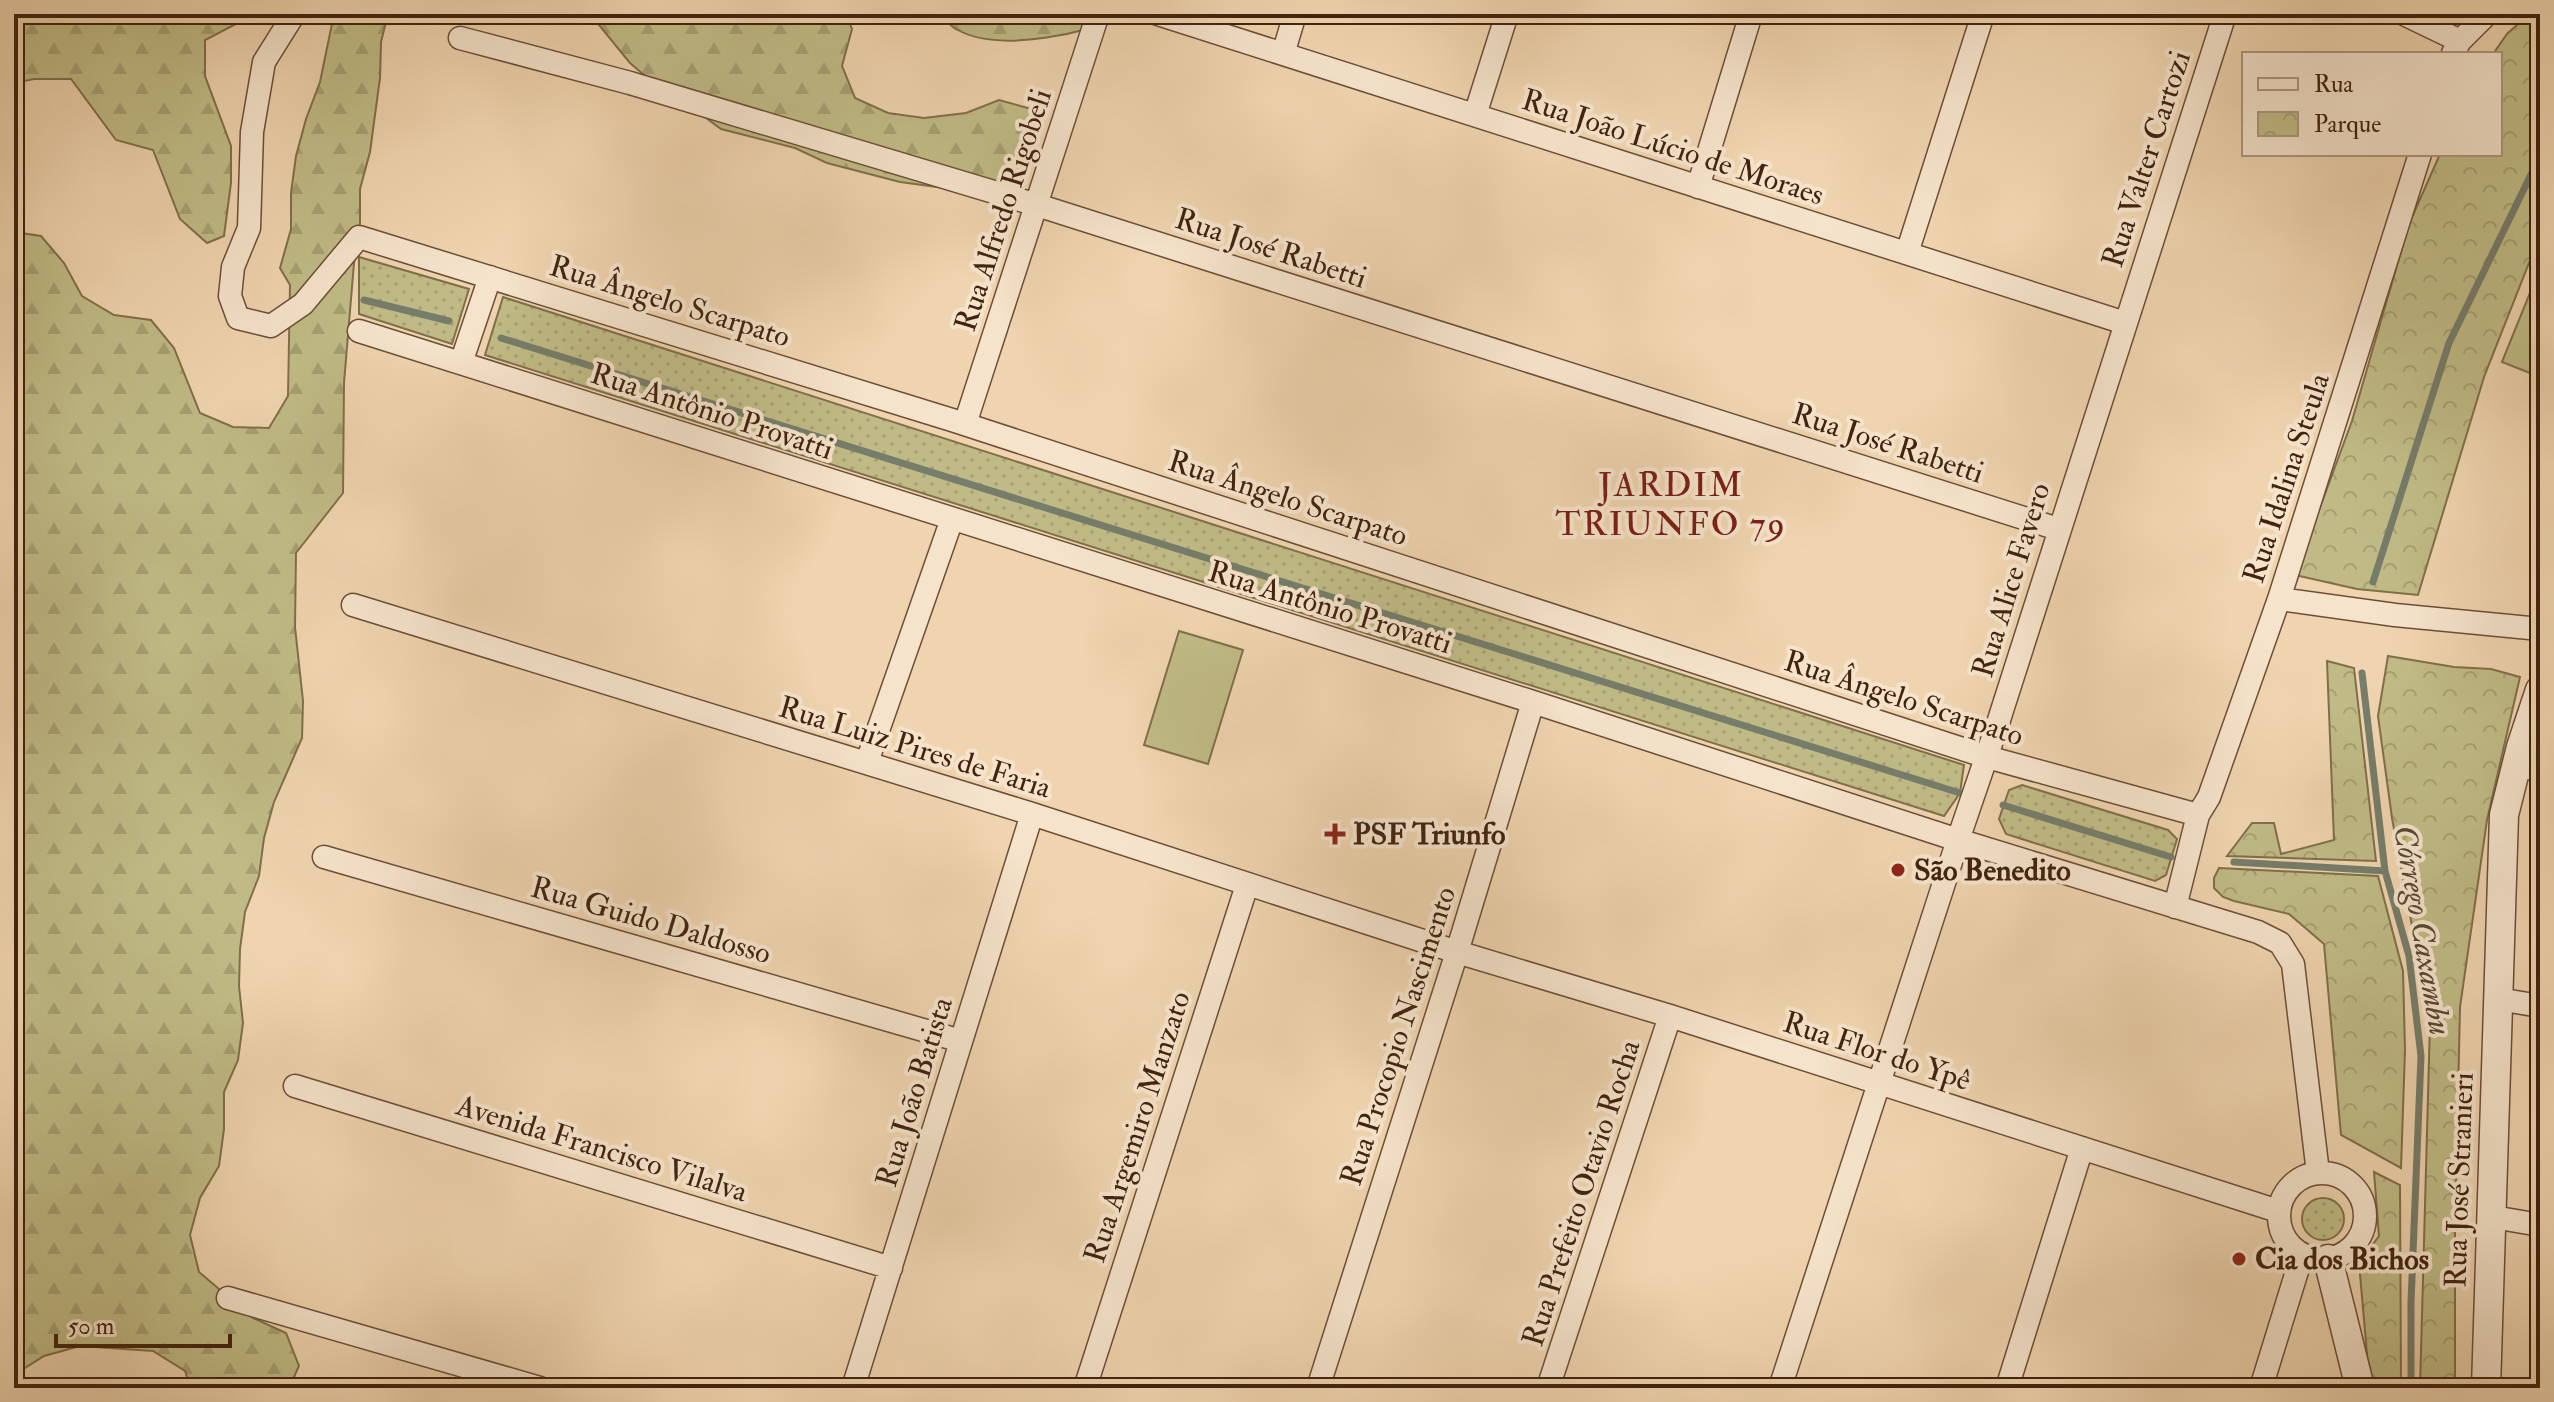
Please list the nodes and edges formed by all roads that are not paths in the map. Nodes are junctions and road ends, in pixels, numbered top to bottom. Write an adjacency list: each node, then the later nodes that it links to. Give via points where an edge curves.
1 (294, 14): 20 (street, Rua Ângelo Scarpato, via 264,62 252,132 249,228 233,267 230,296 238,318 271,326 303,304 359,237)
2 (1098, 14): 18 (street, Rua Alfredo Rigobeli)
3 (1158, 14): 11 (street, Rua João Lúcio de Moraes)
4 (1295, 14): 14 (street)
5 (1507, 14): 15 (street)
6 (1751, 14): 17 (street)
7 (1983, 14): 19 (street)
8 (2225, 14): 21 (street, Rua Valter Cartozi)
9 (2404, 14): 13 (street)
10 (2487, 14): 13 (street)
11 (1198, 21): 14 (street, Rua João Lúcio de Moraes)
12 (460, 38): 18 (street, Rua José Rabetti, via 630,83)
13 (2456, 47)
14 (1283, 54): 15 (street, Rua João Lúcio de Moraes)
15 (1475, 115): 17 (street, Rua João Lúcio de Moraes)
16 (2419, 156): 27 (street, Rua Idalina Steula)
17 (1698, 187): 19 (street, Rua João Lúcio de Moraes)
18 (1037, 205): 24 (street, Rua Alfredo Rigobeli); 26 (street, Rua José Rabetti)
19 (1907, 253): 21 (street, Rua João Lúcio de Moraes)
20 (490, 277): 23 (street); 24 (street, Rua Ângelo Scarpato)
21 (2125, 323): 26 (street, Rua Alice Favero)
22 (359, 331): 23 (street, Rua Antônio Provatti)
23 (461, 363): 25 (street, Rua Antônio Provatti)
24 (965, 424): 32 (street, Rua Ângelo Scarpato)
25 (952, 519): 31 (street, Rua Antônio Provatti); 33 (street)
26 (2058, 529): 32 (street, Rua Alice Favero)
27 (2279, 599): 29 (street); 36 (street, Rua Idalina Steula)
28 (353, 605): 33 (street, Rua Luiz Pires de Faria)
29 (2540, 629)
30 (2540, 690): 34 (street, Rua José Stranieri)
31 (1533, 702): 37 (street, Rua Antônio Provatti); 41 (street, Rua Procopio Nascimento)
32 (1987, 757): 36 (street, Rua Ângelo Scarpato); 37 (street, Rua Alice Favero)
33 (867, 762): 35 (street, Rua Luiz Pires de Faria)
34 (2528, 768): 42 (street, Rua José Stranieri, via 2504,815)
35 (1032, 814): 39 (street, Rua Luiz Pires de Faria); 45 (street, Rua João Batista)
36 (2198, 815): 40 (street, Rua Idalina Steula)
37 (1958, 840): 40 (street, Rua Antônio Provatti); 46 (street, Rua Alice Favero)
38 (324, 857): 45 (street, Rua Guido Daldosso)
39 (1247, 885): 41 (street, Rua Luiz Pires de Faria); 58 (street, Rua Argemiro Manzato)
40 (2175, 907): 49 (street, Rua Antônio Provatti, via 2258,932 2280,943 2293,964)
41 (1457, 952): 44 (street, Rua Flor do Ypê); 59 (street, Rua Procopio Nascimento)
42 (2498, 999): 43 (street); 51 (street, Rua José Stranieri)
43 (2540, 1006)
44 (1670, 1016): 46 (street, Rua Flor do Ypê); 60 (street, Rua Prefeito Otavio Rocha)
45 (961, 1041): 54 (street, Rua João Batista)
46 (1880, 1084): 48 (street, Rua Flor do Ypê); 61 (street, Rua Alice Favero)
47 (295, 1086): 54 (street, Avenida Francisco Vilalva)
48 (2082, 1148): 50 (street, Rua Flor do Ypê); 62 (street)
49 (2318, 1173): 50 (street, via 2287,1189); 53 (street, via 2344,1179 2362,1198 2365,1225 2352,1248)
50 (2278, 1211): 53 (street, via 2291,1248)
51 (2493, 1217): 52 (street); 65 (street, Rua José Stranieri)
52 (2540, 1225)
53 (2315, 1257): 63 (street); 64 (street)
54 (891, 1268): 57 (street, Rua João Batista)
55 (228, 1298): 56 (street)
56 (540, 1388)
57 (853, 1388)
58 (1085, 1388)
59 (1318, 1388)
60 (1548, 1388)
61 (1780, 1388)
62 (2007, 1388)
63 (2261, 1388)
64 (2360, 1388)
65 (2486, 1388)

